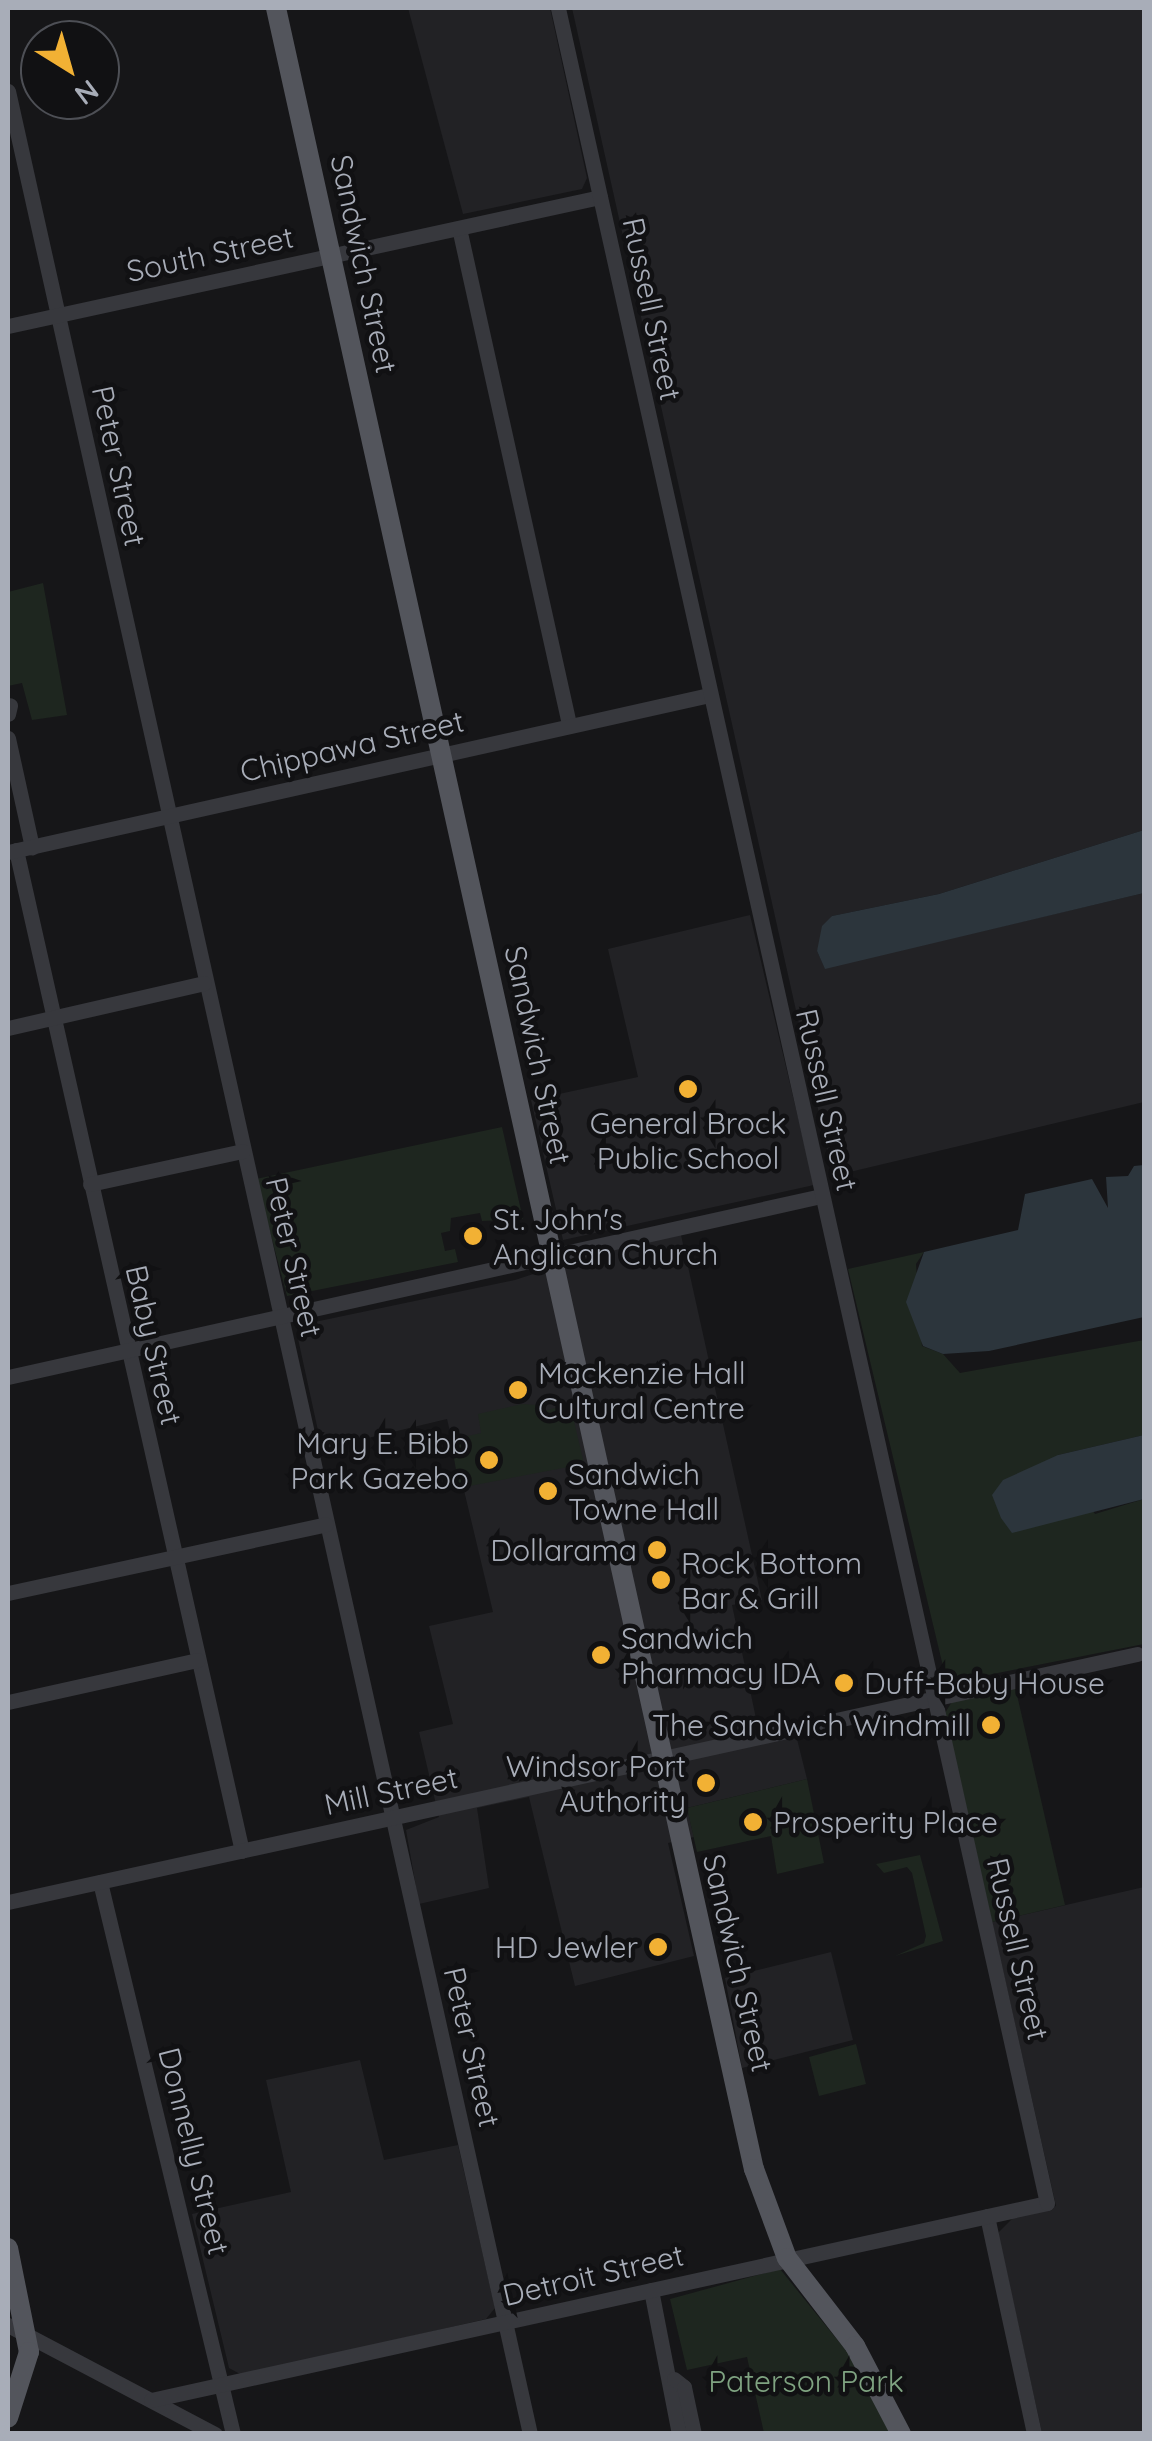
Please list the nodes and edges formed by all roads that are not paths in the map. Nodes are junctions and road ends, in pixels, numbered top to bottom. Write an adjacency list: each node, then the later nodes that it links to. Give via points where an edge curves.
1 (276, 8): 6 (main road, Sandwich Street)
2 (558, 8): 4 (street, Russell Street)
3 (8, 91): 7 (street, Peter Street)
4 (600, 197): 5 (street, South Street); 9 (street, Russell Street)
5 (459, 228): 6 (street, South Street); 10 (street)
6 (331, 256): 7 (street, South Street); 12 (main road, Sandwich Street)
7 (57, 315): 8 (street, South Street); 13 (street, Peter Street)
8 (8, 326)
9 (709, 696): 10 (street, Chippawa Street); 20 (street, Russell Street)
10 (569, 724): 12 (street, Chippawa Street)
11 (8, 738): 14 (street, Baby Street)
12 (441, 755): 13 (street, Chippawa Street); 21 (main road, Sandwich Street)
13 (168, 816): 14 (street, Chippawa Street); 15 (street, Peter Street)
14 (19, 850): 16 (street, Baby Street)
15 (204, 983): 16 (street); 18 (street, Peter Street)
16 (53, 1018): 17 (street); 19 (street, Baby Street)
17 (8, 1028)
18 (242, 1151): 19 (street); 22 (street, Peter Street)
19 (90, 1184): 23 (street, Baby Street)
20 (821, 1196): 21 (street); 30 (street, Russell Street)
21 (552, 1256): 22 (street); 32 (main road, Sandwich Street)
22 (279, 1316): 23 (street); 25 (street, Peter Street)
23 (127, 1350): 24 (street); 26 (street, Baby Street)
24 (8, 1377)
25 (326, 1524): 26 (street); 33 (street, Peter Street)
26 (173, 1557): 27 (street); 29 (street, Baby Street)
27 (8, 1594)
28 (1137, 1654): 30 (street, Mill Street)
29 (197, 1660): 31 (street); 34 (street, Baby Street)
30 (933, 1698): 32 (street, Mill Street); 37 (street, Russell Street)
31 (8, 1702)
32 (662, 1760): 33 (street, Mill Street); 40 (main road, Sandwich Street, via 754,2168)
33 (392, 1819): 34 (street, Mill Street); 42 (street, Peter Street)
34 (242, 1852): 35 (street, Mill Street)
35 (100, 1882): 36 (street, Mill Street); 46 (street, Donnelly Street)
36 (8, 1902)
37 (1046, 2203): 38 (street, Detroit Street)
38 (987, 2216): 40 (street, Detroit Street); 55 (street)
39 (8, 2248): 44 (main road)
40 (787, 2258): 41 (street, Detroit Street); 54 (main road, Sandwich Street, via 855,2346)
41 (651, 2290): 42 (street, Detroit Street); 45 (street)
42 (506, 2324): 46 (street, Detroit Street); 51 (street, Peter Street)
43 (8, 2325): 44 (street)
44 (28, 2336): 47 (street); 48 (main road, via 26,2369)
45 (674, 2379): 52 (street); 53 (street, via 684,2387)
46 (222, 2385): 47 (street, Detroit Street); 50 (street, Donnelly Street)
47 (151, 2400): 49 (street)
48 (8, 2418)
49 (215, 2434)
50 (233, 2434)
51 (530, 2434)
52 (680, 2434)
53 (694, 2434)
54 (900, 2434)
55 (1034, 2434)

